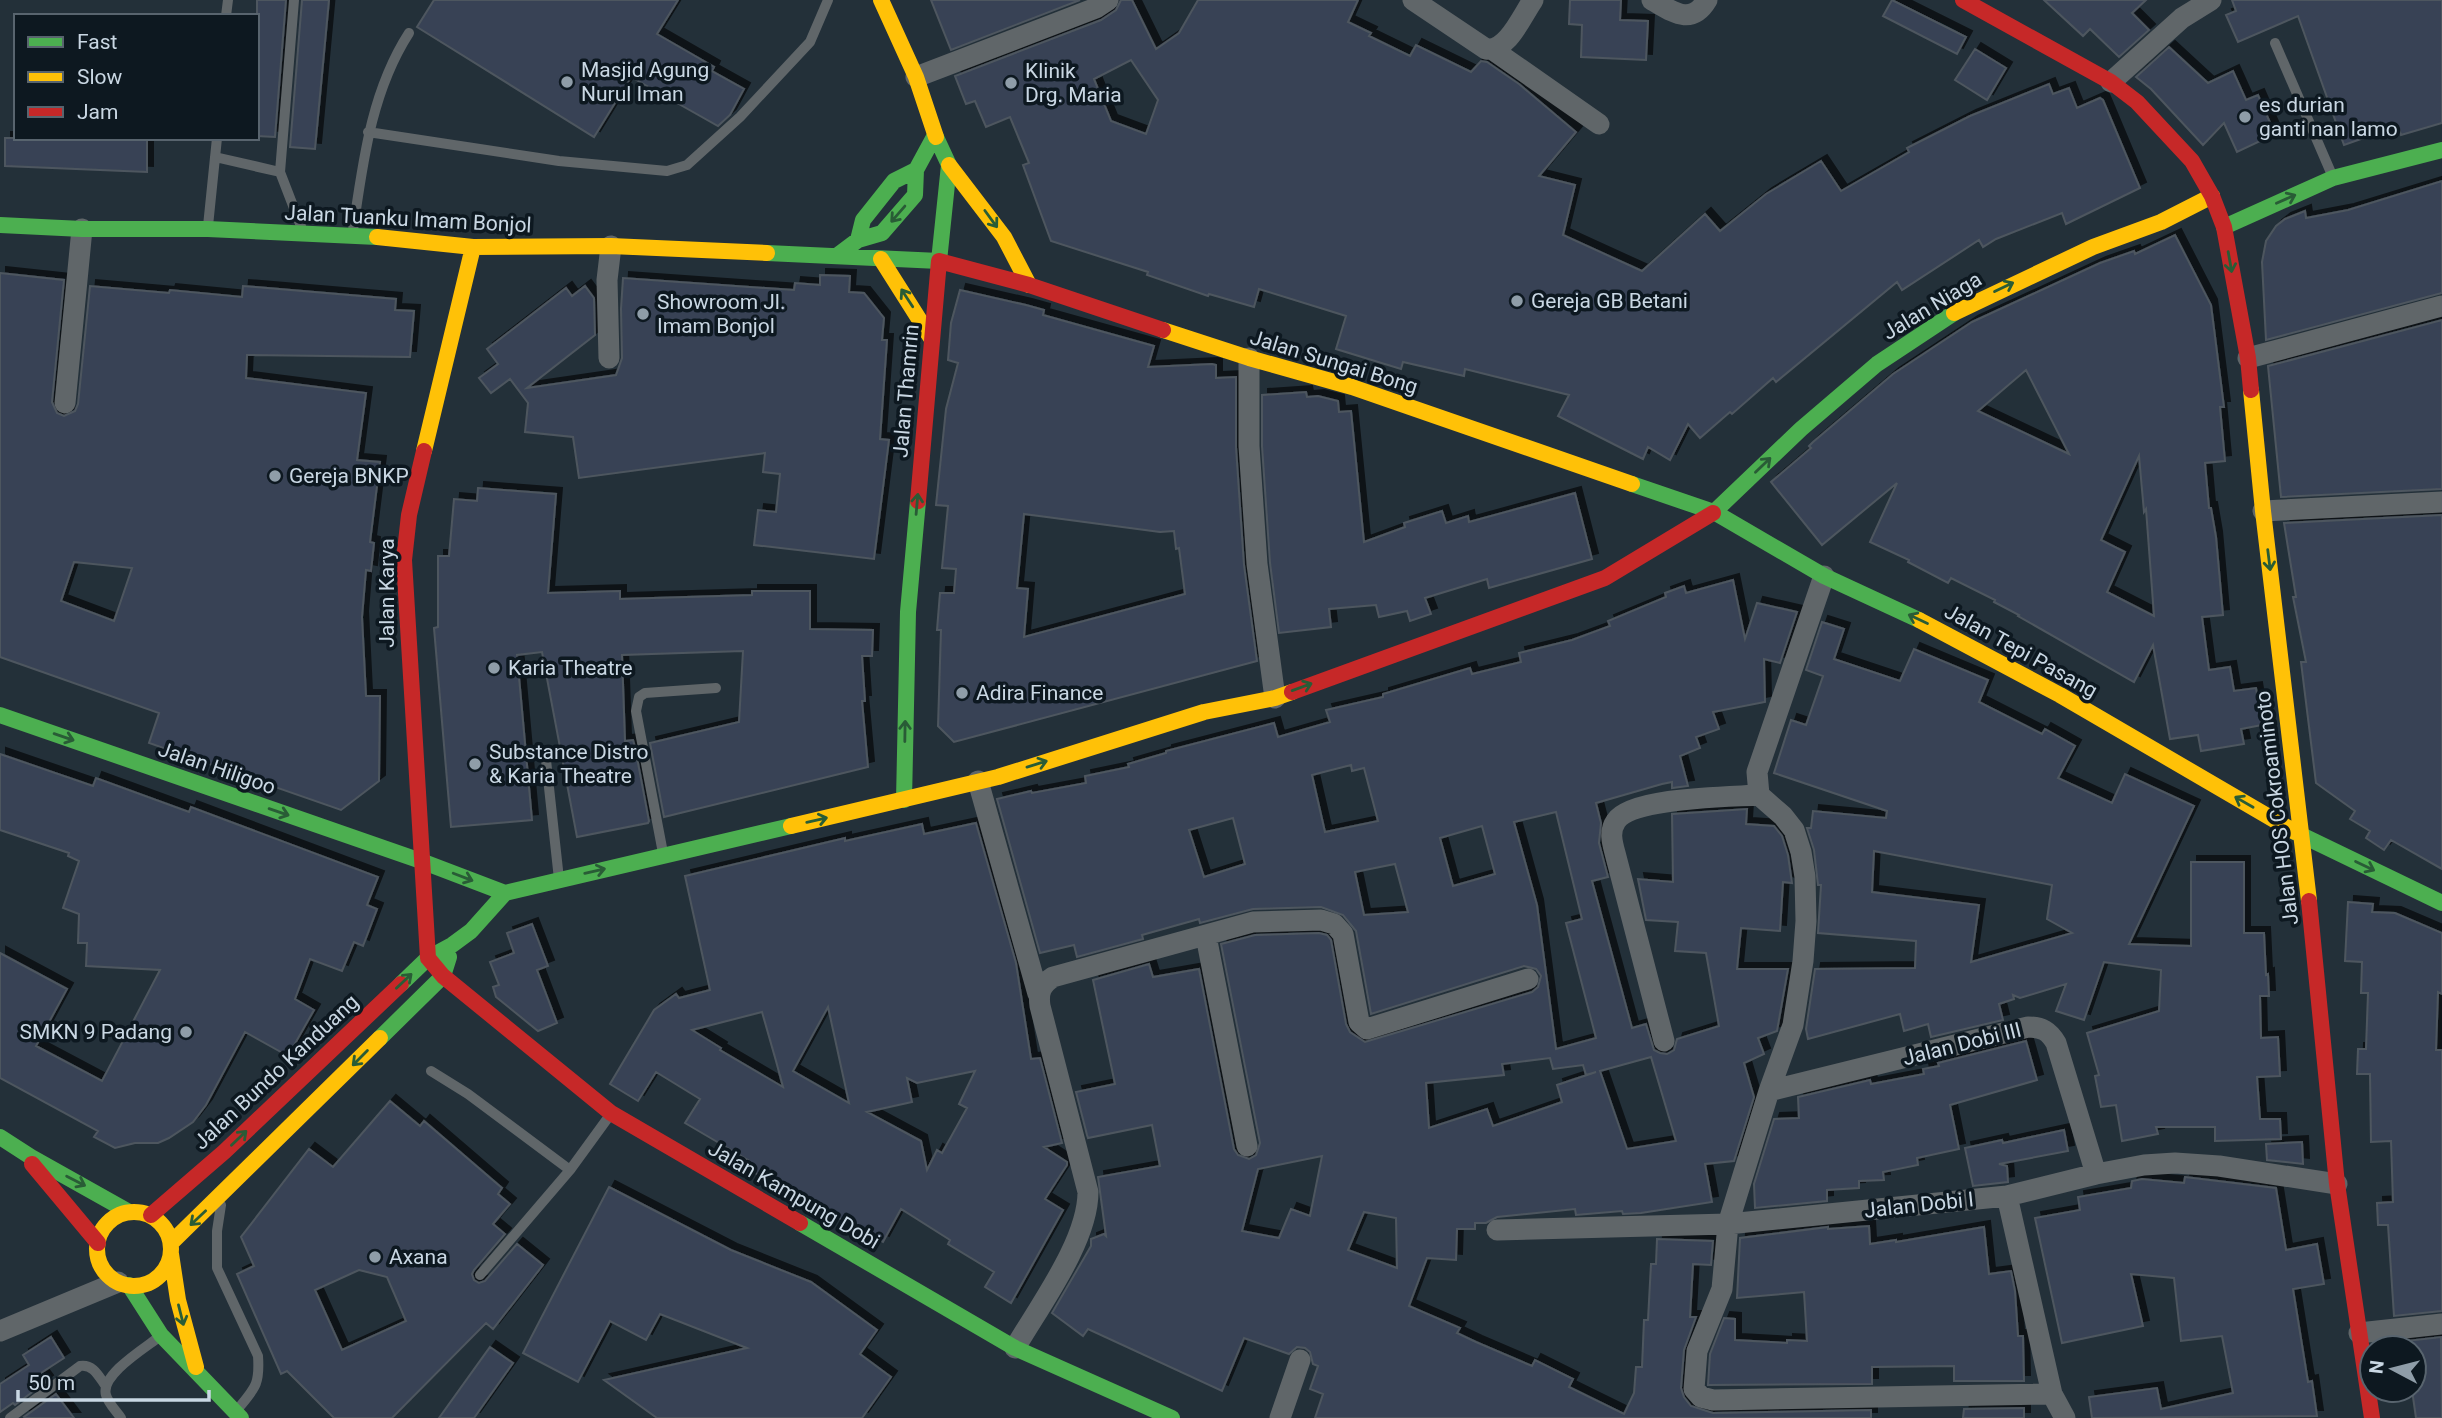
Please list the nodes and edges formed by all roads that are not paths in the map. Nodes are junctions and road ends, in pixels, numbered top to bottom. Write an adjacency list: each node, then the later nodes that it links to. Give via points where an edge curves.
1 (294, 0): 25 (lane)
2 (828, 0): 18 (lane, via 810,42 749,108 687,165 667,171 559,161)
3 (881, 0): 15 (main road)
4 (1108, 0): 15 (street)
5 (1413, 0): 14 (street)
6 (1533, 0): 14 (street, via 1502,45)
7 (1652, 0): 8 (street, via 1681,15 1694,14)
8 (1707, 0)
9 (1963, 0): 16 (main road, Jalan HOS Cokroaminoto)
10 (2211, 0): 11 (street)
11 (2188, 6): 16 (street)
12 (409, 33): 18 (lane, via 396,53)
13 (2275, 43): 26 (lane)
14 (1493, 50): 17 (street)
15 (916, 77): 19 (main road)
16 (2111, 82): 27 (main road, Jalan HOS Cokroaminoto, via 2169,135 2192,161)
17 (1599, 124)
18 (368, 132): 33 (lane)
19 (935, 135): 23 (main road); 24 (main road)
20 (217, 140): 22 (lane)
21 (2442, 150): 26 (main road)
22 (215, 157): 25 (lane); 31 (lane)
23 (949, 164): 39 (main road, Jalan Thamrin); 40 (main road, one-way to 40, via 994,222)
24 (916, 170): 34 (main road, via 894,181 863,220); 34 (main road, one-way to 34, via 915,195 882,233)
25 (280, 172): 32 (lane)
26 (2333, 178): 29 (main road, one-way to 26)
27 (2212, 196): 29 (main road, Jalan HOS Cokroaminoto); 49 (main road, Jalan Niaga, one-way to 27, via 1877,364 1963,307)
28 (0, 225): 30 (main road, Jalan Tuanku Imam Bonjol)
29 (2224, 227): 45 (main road, Jalan HOS Cokroaminoto, one-way to 45)
30 (82, 229): 31 (main road, Jalan Tuanku Imam Bonjol); 46 (street)
31 (208, 229): 32 (main road, Jalan Tuanku Imam Bonjol)
32 (304, 234): 33 (main road, Jalan Tuanku Imam Bonjol)
33 (352, 235): 36 (main road, Jalan Tuanku Imam Bonjol)
34 (858, 240): 37 (main road)
35 (611, 246): 36 (main road, Jalan Tuanku Imam Bonjol); 37 (main road, Jalan Tuanku Imam Bonjol); 43 (street)
36 (473, 247): 60 (main road, Jalan Karya, via 409,515 404,561)
37 (836, 256): 38 (main road, Jalan Tuanku Imam Bonjol)
38 (881, 258): 39 (main road, Jalan Tuanku Imam Bonjol); 42 (main road, one-way to 38)
39 (939, 261): 40 (main road, Jalan Sungai Bong); 42 (main road, Jalan Thamrin)
40 (1029, 285): 44 (main road, Jalan Sungai Bong)
41 (2442, 306): 45 (street)
42 (931, 338): 57 (main road, Jalan Thamrin, one-way to 42, via 908,612)
43 (609, 358)
44 (1248, 358): 49 (main road, Jalan Sungai Bong, via 1352,387); 52 (street, via 1257,564)
45 (2248, 358): 48 (main road, Jalan HOS Cokroaminoto)
46 (65, 403)
47 (2442, 502): 48 (street)
48 (2263, 511): 58 (main road, Jalan HOS Cokroaminoto, one-way to 58)
49 (1714, 512): 50 (main road, Jalan Tepi Pasang); 52 (main road, Jalan Niaga, one-way to 49, via 1605,578)
50 (1824, 576): 56 (street, via 1757,772); 58 (main road, Jalan Tepi Pasang, one-way to 50, via 1956,638)
51 (716, 688): 59 (lane, via 645,693 636,704)
52 (1275, 698): 55 (main road, Jalan Niaga, one-way to 52, via 1204,712)
53 (0, 715): 60 (main road, Jalan Hiligoo, one-way to 60)
54 (546, 760): 61 (lane)
55 (978, 781): 57 (main road, Jalan Niaga); 69 (street)
56 (1759, 796): 72 (street, via 1667,802 1624,813 1615,822 1611,834 1615,853); 74 (street, via 1794,830 1805,877 1806,922 1798,997)
57 (904, 800): 59 (main road, Jalan Niaga, one-way to 57)
58 (2303, 837): 63 (main road, Jalan Tepi Pasang, one-way to 63); 81 (main road, Jalan HOS Cokroaminoto)
59 (663, 855): 61 (main road, Jalan Niaga, one-way to 59)
60 (421, 861): 62 (main road, Jalan Hiligoo, one-way to 62); 66 (main road, Jalan Karya)
61 (559, 879): 62 (main road, Jalan Niaga)
62 (505, 893): 65 (main road)
63 (2442, 903)
64 (1206, 936): 68 (street, via 1253,922 1321,920 1334,924 1343,934 1359,1022 1367,1029); 69 (street, via 1053,977); 77 (street)
65 (453, 947): 66 (main road, Jalan Bundo Kanduang); 67 (main road)
66 (428, 958): 67 (main road, Jalan Kampung Dobi); 70 (main road, Jalan Bundo Kanduang, one-way to 66)
67 (443, 976): 71 (main road); 75 (main road, Jalan Kampung Dobi)
68 (1528, 979)
69 (1038, 994): 96 (street, via 1088,1207 1079,1240)
70 (362, 1020): 71 (main road); 85 (main road, Jalan Bundo Kanduang, one-way to 70)
71 (379, 1038): 82 (main road, one-way to 82)
72 (1664, 1041)
73 (431, 1071): 79 (lane)
74 (1769, 1091): 80 (street, Jalan Dobi III, via 2038,1027 2056,1043); 86 (street)
75 (611, 1113): 79 (lane); 96 (main road, Jalan Kampung Dobi)
76 (0, 1137): 78 (main road)
77 (1247, 1146)
78 (22, 1153): 84 (main road, one-way to 84); 88 (main road)
79 (570, 1170): 90 (lane)
80 (2096, 1174): 81 (street, Jalan Dobi I, via 2175,1163); 83 (street, Jalan Dobi I)
81 (2337, 1184): 94 (main road, Jalan HOS Cokroaminoto)
82 (223, 1194): 89 (main road, one-way to 89); 101 (lane, via 216,1231 217,1268 258,1356 256,1386)
83 (2007, 1196): 86 (street, Jalan Dobi I); 100 (street)
84 (129, 1212): 85 (main road); 88 (main road, via 108,1222)
85 (151, 1215): 89 (main road, via 167,1232)
86 (1728, 1224): 87 (street, Jalan Dobi I); 100 (street, via 1722,1289 1697,1352 1694,1389 1701,1397)
87 (1497, 1230)
88 (98, 1243): 91 (main road, via 101,1265)
89 (171, 1249): 91 (main road, via 160,1275 151,1282); 98 (main road, one-way to 98, via 177,1300)
90 (480, 1275)
91 (123, 1283): 93 (street); 95 (main road)
92 (2442, 1324): 94 (street)
93 (0, 1331)
94 (2359, 1333): 107 (main road, Jalan HOS Cokroaminoto)
95 (161, 1335): 98 (main road); 99 (lane)
96 (1015, 1348): 104 (main road, Jalan Kampung Dobi)
97 (1300, 1360): 105 (street)
98 (198, 1374): 101 (main road)
99 (105, 1385): 102 (lane, via 92,1368 80,1366); 103 (lane, via 106,1396)
100 (2052, 1394): 106 (street)
101 (238, 1415)
102 (10, 1418)
103 (121, 1418)
104 (1172, 1418)
105 (1280, 1418)
106 (2065, 1418)
107 (2372, 1418)

